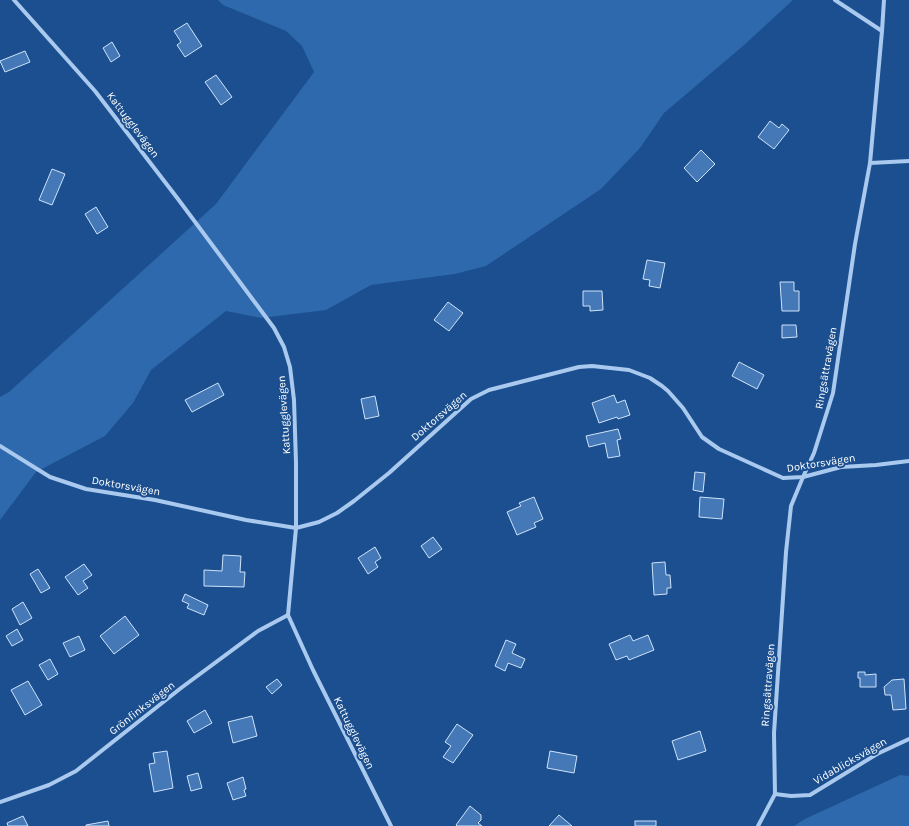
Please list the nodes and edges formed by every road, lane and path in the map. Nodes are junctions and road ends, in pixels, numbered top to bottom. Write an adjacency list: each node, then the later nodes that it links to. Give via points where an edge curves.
1 (14, 0): 10 (street, Kattugglevägen, via 95,91 274,328 284,347 290,368 294,400)
2 (835, 0): 4 (street)
3 (884, 0): 4 (street, Ringsättravägen)
4 (882, 31): 6 (street, Ringsättravägen)
5 (909, 160): 6 (street)
6 (870, 163): 9 (street, Ringsättravägen, via 833,393 814,453)
7 (0, 446): 10 (street, Doktorsvägen, via 50,478 86,489)
8 (909, 460): 9 (street, Doktorsvägen, via 841,467)
9 (803, 477): 10 (street, Doktorsvägen, via 783,478 710,444 695,428 674,397 650,378 613,367 579,367 489,390 471,399 354,501 319,522); 13 (street, Ringsättravägen, via 791,506 786,552 774,733)
10 (296, 528): 11 (street, Kattugglevägen)
11 (288, 615): 14 (street, Grönfinksvägen, via 258,631 76,771 49,786); 15 (street, Kattugglevägen)
12 (909, 740): 13 (street, Vidablicksvägen, via 877,754 810,795)
13 (775, 794): 16 (street, Ringsättravägen)
14 (0, 802)
15 (391, 826)
16 (758, 826)

